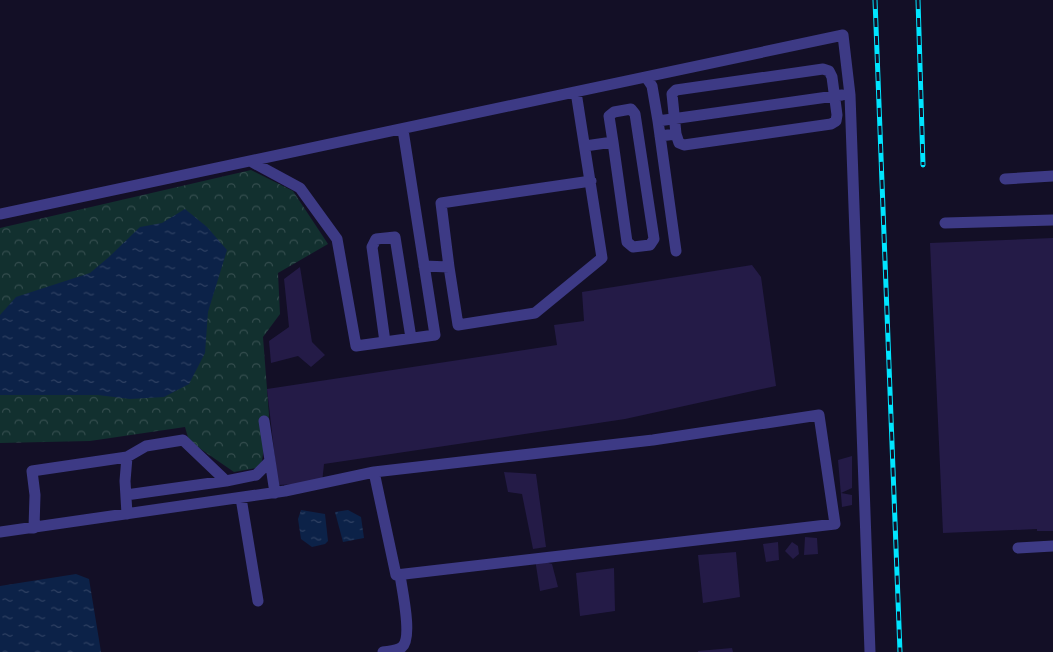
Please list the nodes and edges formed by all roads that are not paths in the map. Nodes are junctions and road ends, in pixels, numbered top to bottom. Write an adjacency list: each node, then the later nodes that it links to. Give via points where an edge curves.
1 (646, 77): 2 (street); 3 (street, via 843,35); 6 (street, via 652,86)
2 (576, 92): 7 (street); 11 (street)
3 (850, 95): 4 (street); 41 (street)
4 (835, 96): 5 (street); 5 (street, via 832,77 823,69 676,90 672,94); 9 (street, via 837,115 831,124 684,145 679,143)
5 (673, 118): 6 (street); 9 (street)
6 (659, 128): 8 (street); 9 (street); 19 (street)
7 (403, 130): 12 (street); 20 (street)
8 (638, 130): 10 (street, via 636,114 631,109 614,112 610,116); 10 (street, via 654,239 650,245 633,247 628,242)
9 (676, 134)
10 (614, 142): 11 (street)
11 (585, 146): 15 (street)
12 (252, 162): 16 (street); 23 (street, via 300,188 337,239 356,346)
13 (1053, 176): 14 (street)
14 (1004, 179)
15 (591, 181): 21 (street, via 441,203); 21 (street, via 602,258 535,313 458,325)
16 (0, 214)
17 (1053, 220): 18 (street)
18 (945, 223)
19 (676, 251)
20 (424, 266): 21 (street); 22 (street, via 434,335)
21 (449, 267)
22 (411, 338): 23 (street); 23 (street, via 395,237 376,239 372,247)
23 (385, 342)
24 (264, 422): 26 (street)
25 (127, 456): 28 (street, via 146,446 183,440); 30 (street); 33 (street, via 32,471)
26 (270, 461): 28 (street, via 256,474); 29 (street)
27 (374, 472): 29 (street); 37 (street, via 396,575); 37 (street, via 653,440 819,415 834,524)
28 (226, 481): 30 (street)
29 (275, 493): 31 (street)
30 (126, 495): 32 (street)
31 (241, 498): 32 (street); 38 (street)
32 (127, 514): 33 (street)
33 (34, 528): 34 (street)
34 (0, 532)
35 (1053, 546): 36 (street)
36 (1018, 548)
37 (400, 575): 39 (street)
38 (258, 601)
39 (408, 647): 40 (street)
40 (383, 652)
41 (870, 652)

